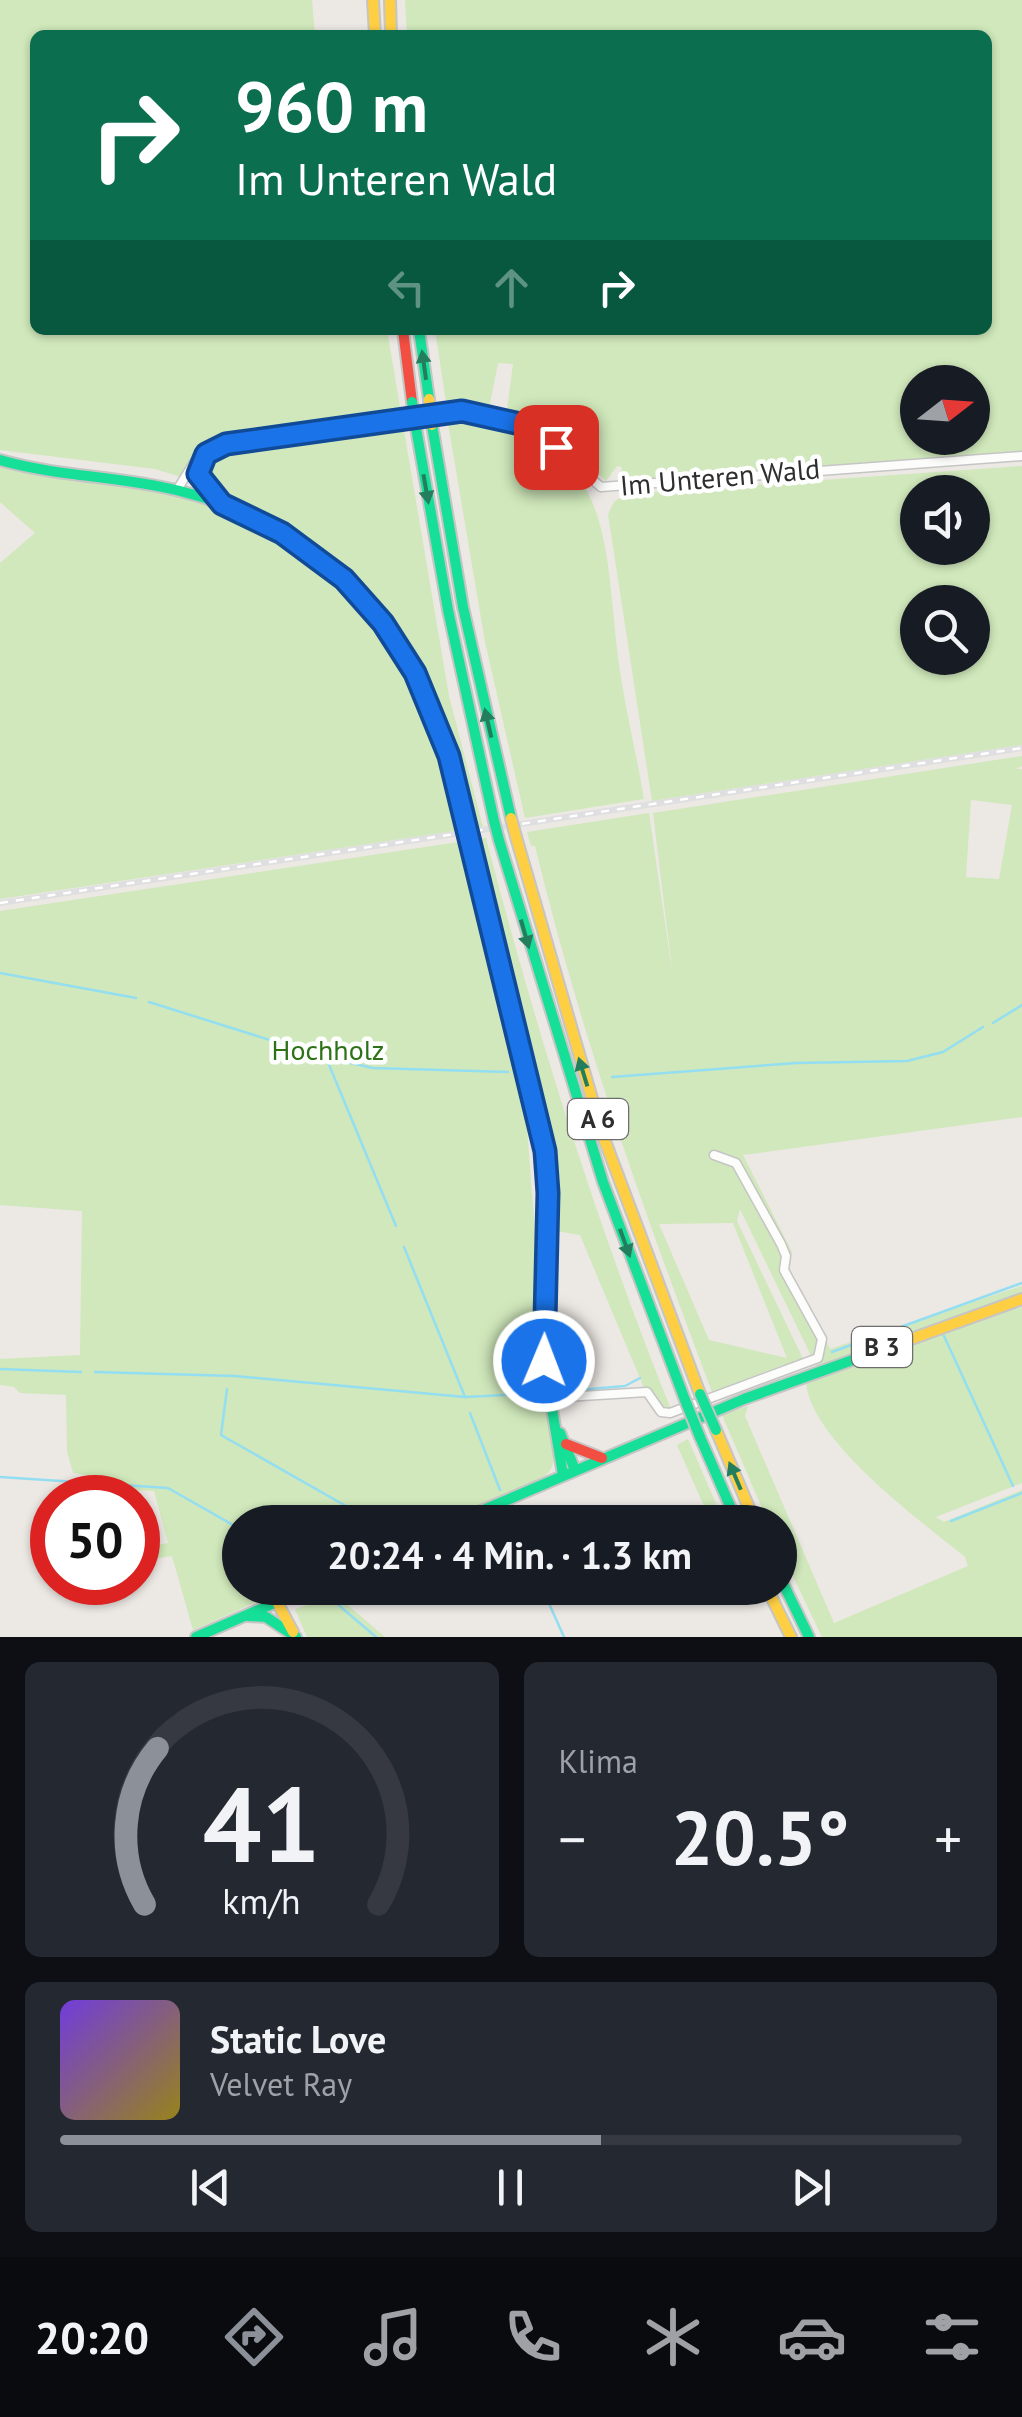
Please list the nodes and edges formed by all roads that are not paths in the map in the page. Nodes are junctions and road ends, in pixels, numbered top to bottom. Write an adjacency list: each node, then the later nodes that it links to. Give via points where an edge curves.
1 (374, 0): 3 (main road)
2 (390, 0): 4 (main road)
3 (375, 30)
4 (391, 30)
5 (404, 335): 22 (main road, A 6, one-way to 22, bridge, via 448,610 499,840 603,1182)
6 (420, 335): 23 (main road, A 6, one-way to 6, bridge, via 602,1133 516,838 463,607)
7 (206, 454): 8 (street, Im Unteren Wald, via 226,444 462,411 497,416 542,436 601,487); 10 (street); 11 (street, via 195,461)
8 (1022, 456)
9 (0, 460): 11 (main road)
10 (199, 464): 11 (street); 12 (street, via 202,483)
11 (182, 492): 12 (main road)
12 (222, 504): 15 (main road, bridge, via 313,554 344,579 383,623 428,700 472,845 545,1151)
13 (714, 1155): 15 (street, via 736,1163 781,1244 784,1270 820,1334 822,1353 806,1365 676,1412 662,1412 647,1392)
14 (1022, 1299): 18 (main road, B 3, via 849,1358)
15 (548, 1398): 16 (main road)
16 (552, 1414): 17 (main road); 20 (main road)
17 (564, 1443): 18 (main road); 19 (main road)
18 (602, 1458): 19 (main road, B 3)
19 (575, 1470): 20 (main road, B 3)
20 (563, 1475): 21 (main road, B 3)
21 (494, 1505)
22 (730, 1505)
23 (748, 1505)
24 (270, 1605): 28 (main road)
25 (279, 1605): 30 (main road)
26 (775, 1605): 31 (main road)
27 (793, 1605): 32 (main road)
28 (246, 1615): 29 (main road); 30 (main road, via 266,1617)
29 (196, 1637)
30 (296, 1637)
31 (791, 1637)
32 (809, 1637)

